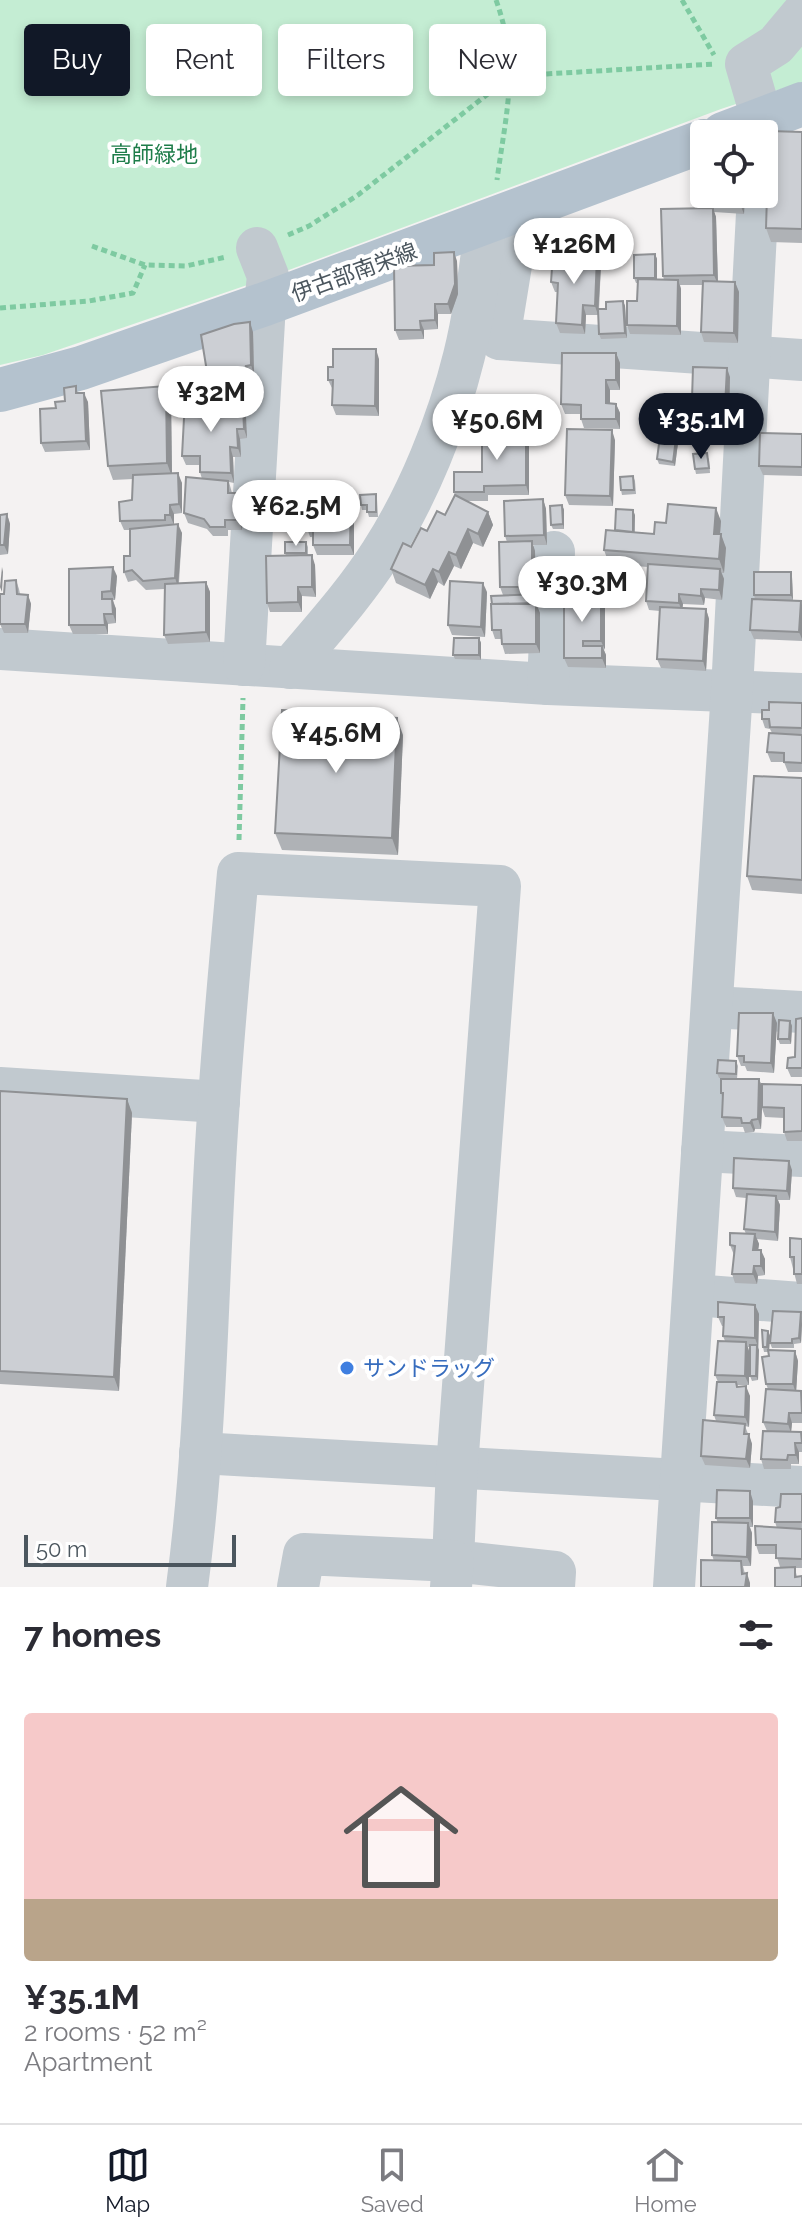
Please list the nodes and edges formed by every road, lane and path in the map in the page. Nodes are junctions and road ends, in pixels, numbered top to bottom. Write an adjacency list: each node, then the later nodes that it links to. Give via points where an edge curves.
1 (496, 0): 4 (path)
2 (682, 0): 5 (path, via 720,64)
3 (802, 14): 9 (street, via 776,45 746,64)
4 (502, 24)
5 (546, 74)
6 (485, 96): 15 (path, via 358,195 309,226)
7 (509, 96): 12 (path)
8 (802, 104): 10 (main road)
9 (749, 120)
10 (768, 120)
11 (690, 145): 12 (main road, 伊古部南栄線)
12 (501, 206): 17 (main road, 伊古部南栄線); 19 (street, via 499,339); 25 (street, via 452,396 413,494 381,553)
13 (757, 208): 19 (street)
14 (92, 246): 16 (path)
15 (257, 248): 16 (path, via 186,266); 17 (street, via 268,276)
16 (145, 265): 18 (path, via 133,293)
17 (265, 304): 21 (main road, 伊古部南栄線, via 81,368); 24 (street)
18 (0, 308)
19 (751, 357): 20 (street); 27 (street)
20 (802, 360)
21 (0, 390)
22 (554, 552): 26 (street)
23 (0, 649): 24 (street)
24 (244, 665): 25 (street); 29 (path)
25 (290, 668): 26 (street)
26 (548, 684): 27 (street)
27 (732, 690): 28 (street); 30 (street)
28 (802, 694)
29 (238, 873): 33 (street); 39 (street, via 500,886)
30 (712, 1007): 31 (street); 34 (street)
31 (802, 1012)
32 (0, 1088): 33 (street)
33 (219, 1102): 38 (street)
34 (702, 1151): 35 (street); 36 (street)
35 (802, 1156)
36 (693, 1295): 37 (street); 40 (street)
37 (802, 1303)
38 (200, 1453): 39 (street); 43 (street)
39 (457, 1467): 40 (street); 42 (street)
40 (679, 1480): 41 (street); 46 (street)
41 (802, 1487)
42 (452, 1574): 44 (street, via 304,1554); 45 (street, via 555,1572)
43 (187, 1587)
44 (298, 1587)
45 (554, 1587)
46 (674, 1587)

